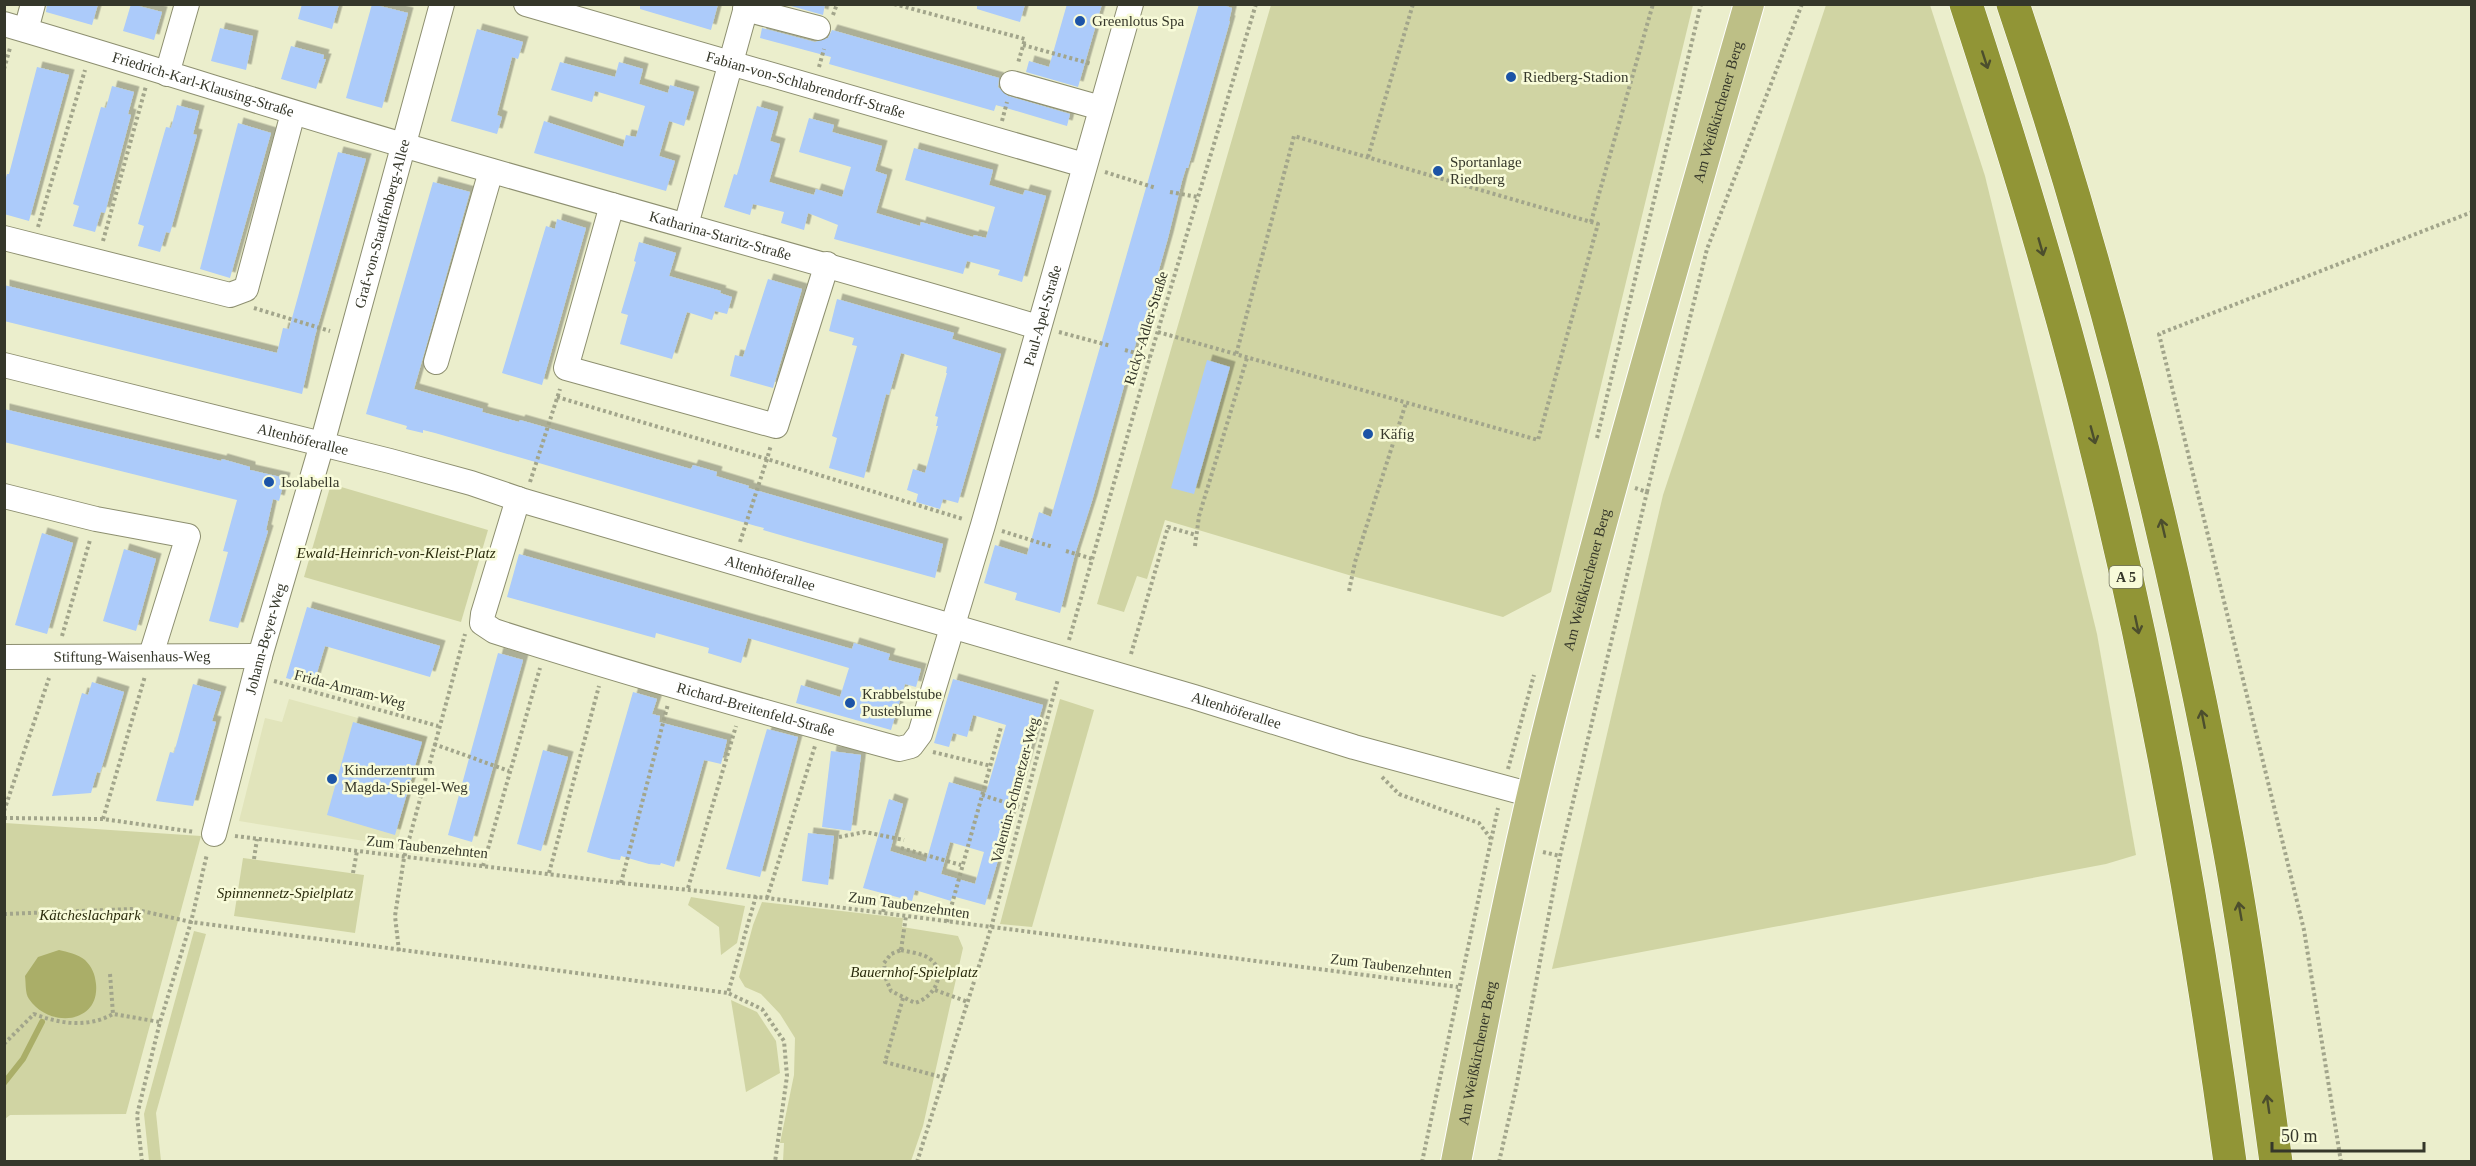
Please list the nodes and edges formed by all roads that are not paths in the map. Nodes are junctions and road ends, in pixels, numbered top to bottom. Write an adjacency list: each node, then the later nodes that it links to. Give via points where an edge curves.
1 (33, 4): 10 (street)
2 (187, 4): 13 (street)
3 (442, 4): 17 (street, Graf-von-Stauffenberg-Allee)
4 (526, 4): 12 (street, Fabian-von-Schlabrendorff-Straße)
5 (1131, 4): 15 (street, Paul-Apel-Straße)
6 (1749, 4): 34 (main road, Am Weißkirchener Berg, via 1613,480)
7 (1966, 4): 37 (highway, A 5, one-way to 37, via 2006,125 2054,293 2133,605 2196,925)
8 (2013, 4): 38 (highway, one-way to 8, via 2233,871 2175,579 2096,270)
9 (746, 7): 11 (street); 12 (street)
10 (15, 27): 13 (street, Friedrich-Karl-Klausing-Straße)
11 (818, 28)
12 (730, 62): 18 (street, Fabian-von-Schlabrendorff-Straße); 21 (street)
13 (159, 71): 16 (street, Friedrich-Karl-Klausing-Straße)
14 (1012, 83): 15 (street)
15 (1101, 108): 18 (street, Paul-Apel-Straße)
16 (293, 113): 17 (street, Friedrich-Karl-Klausing-Straße); 22 (street, via 246,289 230,295)
17 (403, 145): 19 (street, Katharina-Staritz-Straße); 27 (street, Graf-von-Stauffenberg-Allee)
18 (1084, 165): 24 (street, Paul-Apel-Straße)
19 (491, 171): 20 (street, Katharina-Staritz-Straße); 25 (street)
20 (612, 206): 21 (street, Katharina-Staritz-Straße); 23 (street, via 567,368 776,426)
21 (686, 225): 23 (street, Katharina-Staritz-Straße)
22 (4, 237)
23 (827, 264): 24 (street, Katharina-Staritz-Straße)
24 (1038, 327): 30 (street, Paul-Apel-Straße)
25 (436, 362)
26 (4, 365): 27 (street, Altenhöferallee)
27 (322, 444): 28 (street, Altenhöferallee, via 471,483); 33 (street, Johann-Beyer-Weg, via 297,564)
28 (524, 490): 30 (street, Altenhöferallee); 30 (street, Richard-Breitenfeld-Straße, via 477,615 494,631 898,749 911,747 920,735)
29 (4, 496): 31 (street, via 188,536)
30 (951, 626): 34 (street, Altenhöferallee, via 1354,747)
31 (151, 655): 32 (street, Stiftung-Waisenhaus-Weg); 33 (street, Stiftung-Waisenhaus-Weg)
32 (4, 657)
33 (257, 666): 35 (street, Johann-Beyer-Weg)
34 (1532, 795): 36 (main road, Am Weißkirchener Berg)
35 (214, 834)
36 (1456, 1161)
37 (2230, 1161)
38 (2276, 1161)

